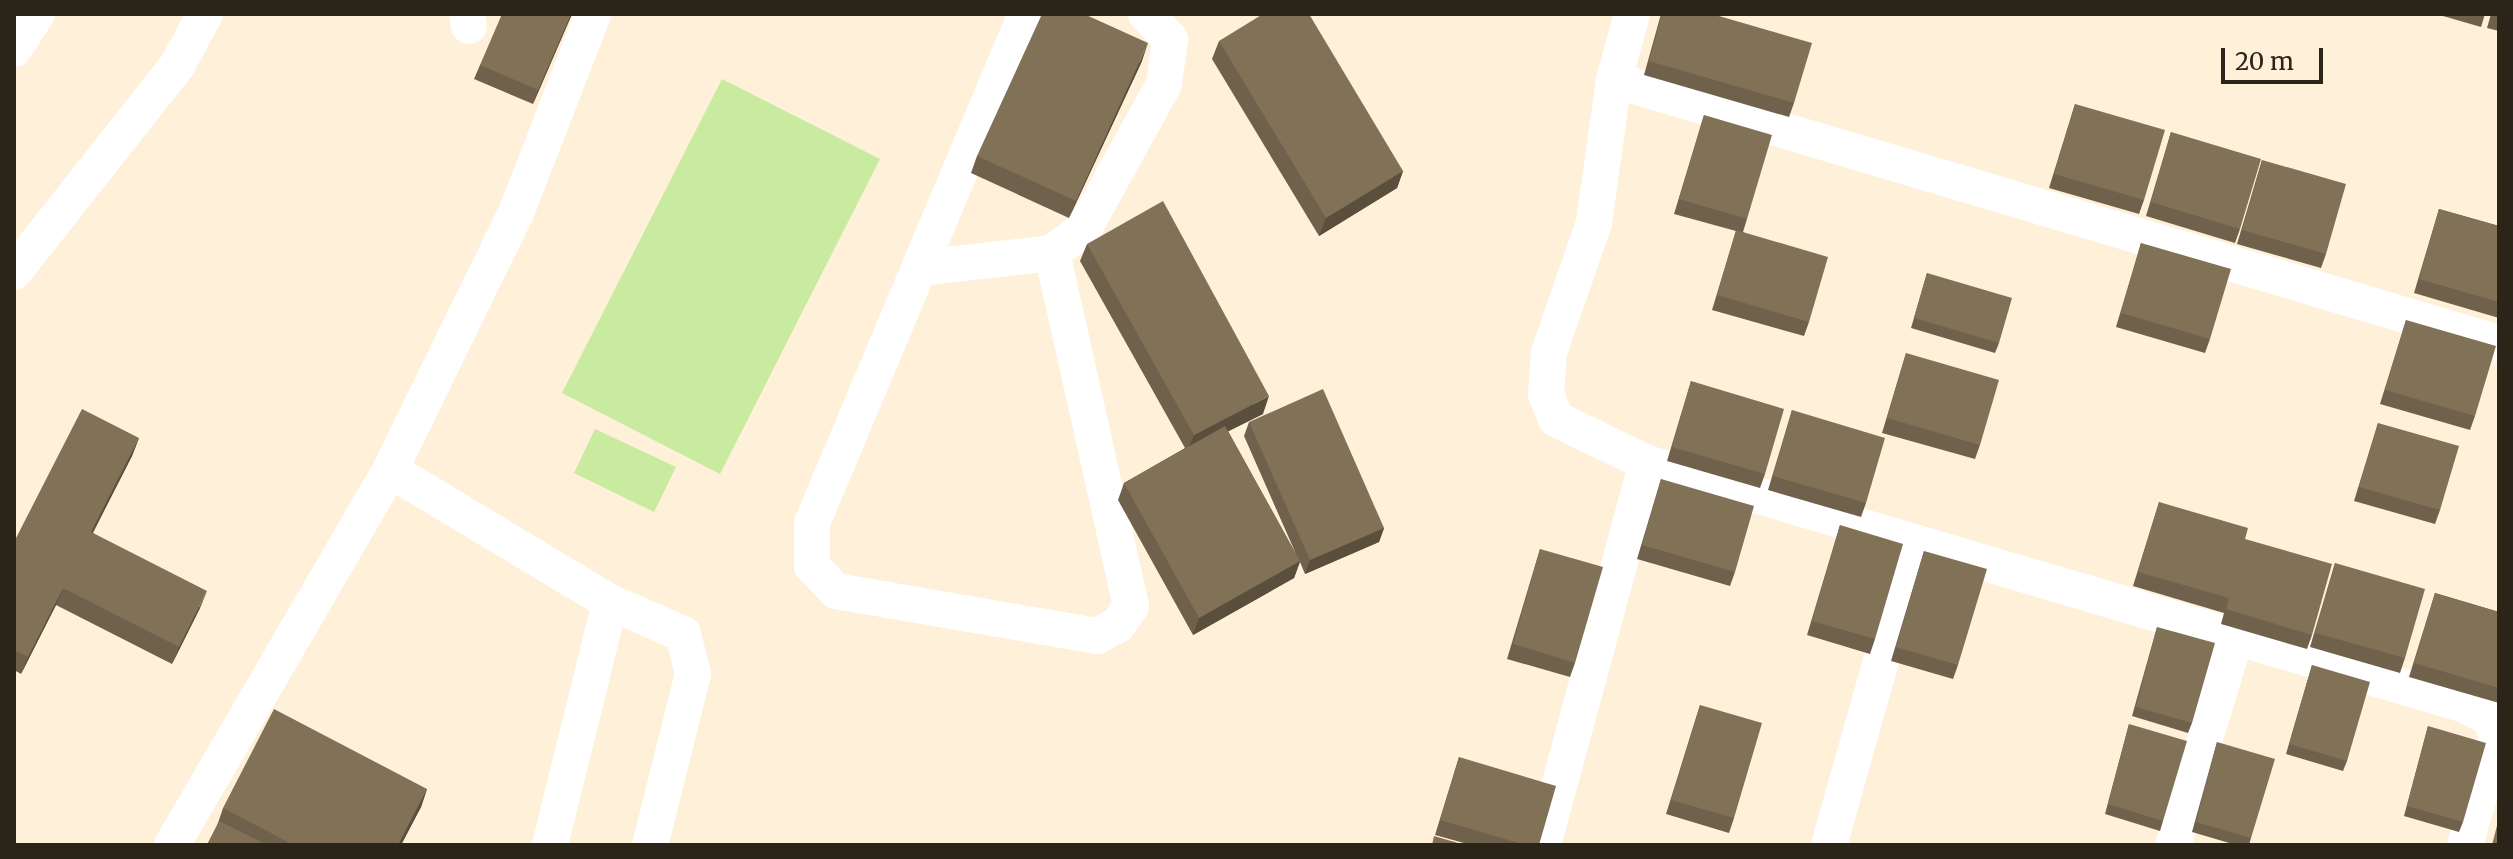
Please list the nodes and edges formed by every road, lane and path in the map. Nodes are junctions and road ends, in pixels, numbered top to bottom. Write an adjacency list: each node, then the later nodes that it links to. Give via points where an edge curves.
1 (37, 14): 7 (street)
2 (205, 14): 11 (street, via 178,64)
3 (593, 14): 14 (street, via 516,213)
4 (1026, 14): 10 (street)
5 (1146, 14): 9 (street, via 1170,39 1164,84 1084,229)
6 (1632, 14): 8 (street)
7 (14, 49)
8 (1614, 80): 12 (street); 13 (street, via 1594,223 1549,352 1546,394 1556,419)
9 (1052, 253): 10 (street); 10 (street, via 1131,606 1118,625 1097,636 836,591 812,566 812,523)
10 (919, 268)
11 (14, 272)
12 (2499, 343)
13 (1647, 463): 15 (street); 21 (street)
14 (390, 470): 16 (street); 18 (street)
15 (1915, 542): 17 (street); 22 (street)
16 (610, 602): 19 (street); 20 (street, via 683,634 693,674)
17 (2235, 639): 23 (street); 24 (street, via 2465,705 2489,718 2497,735)
18 (172, 845)
19 (550, 845)
20 (650, 845)
21 (1543, 845)
22 (1829, 845)
23 (2173, 845)
24 (2465, 845)

